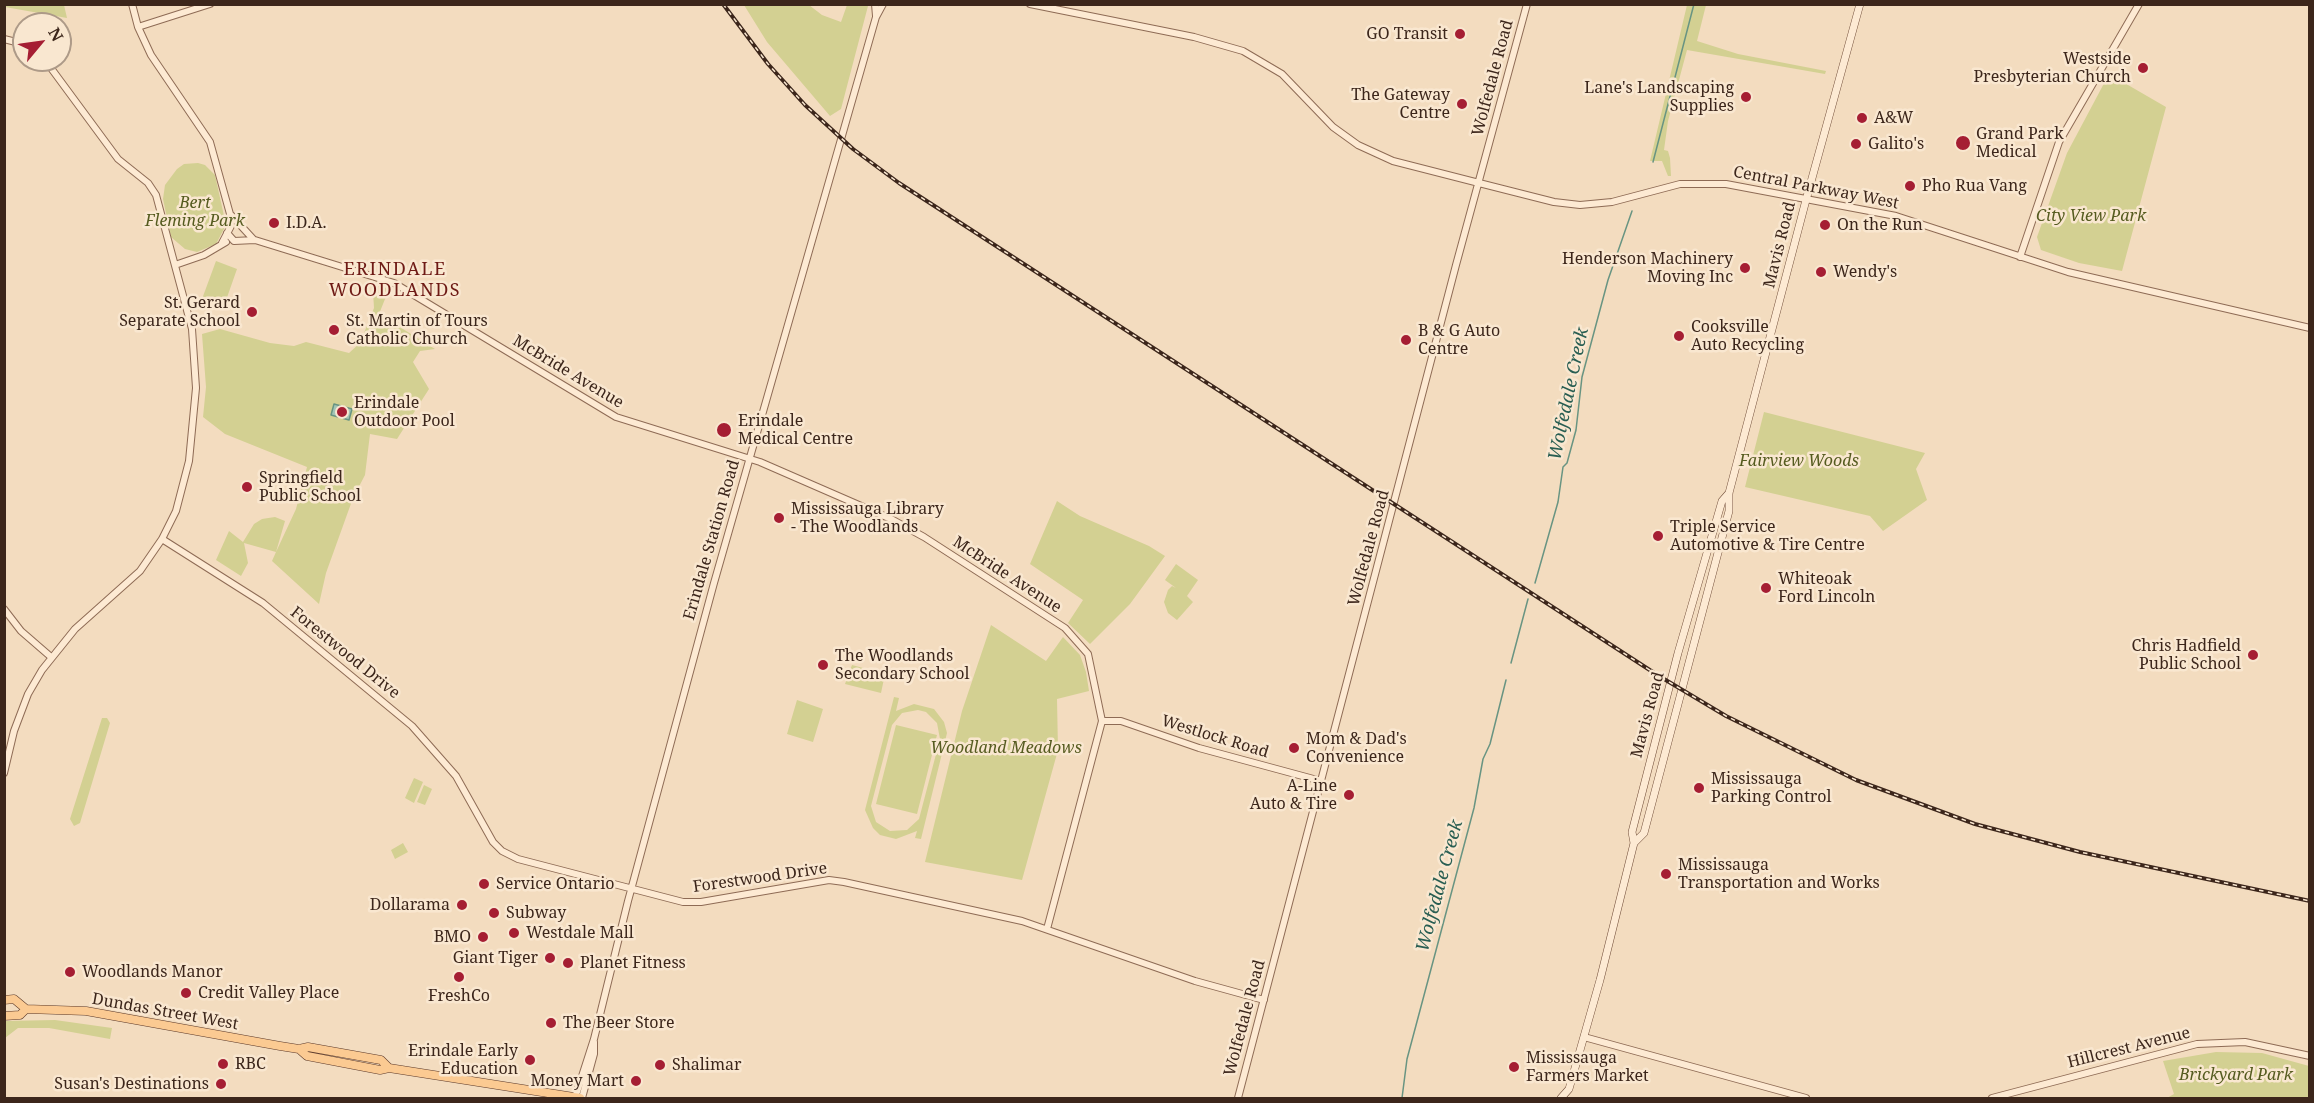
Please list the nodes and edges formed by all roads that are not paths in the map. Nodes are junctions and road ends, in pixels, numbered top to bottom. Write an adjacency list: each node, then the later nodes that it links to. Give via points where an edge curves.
1 (132, 4): 10 (street)
2 (210, 4): 10 (street)
3 (875, 4): 9 (street, Erindale Station Road)
4 (883, 4): 9 (street, Erindale Station Road)
5 (1030, 4): 12 (street, Central Parkway West, via 1194,37 1243,51 1281,74 1333,127 1358,145 1394,161)
6 (1527, 4): 12 (street, Wolfedale Road)
7 (1860, 4): 13 (main road, Mavis Road)
8 (2139, 4): 23 (street, via 2061,138)
9 (876, 17): 26 (street, Erindale Station Road)
10 (138, 27): 14 (street, via 151,55 207,135)
11 (54, 72): 24 (street, via 118,159 150,185 159,204)
12 (1479, 183): 13 (street, Central Parkway West, via 1580,205 1612,202 1663,187 1694,183 1726,184); 33 (street, Wolfedale Road)
13 (1806, 200): 23 (street, Central Parkway West, via 1896,216); 27 (main road, Mavis Road)
14 (230, 214): 15 (street); 16 (street)
15 (238, 225): 16 (street); 17 (street)
16 (231, 226): 18 (street)
17 (243, 231): 20 (street); 21 (street, McBride Avenue)
18 (227, 233): 19 (street); 22 (street)
19 (231, 240): 20 (street); 22 (street)
20 (239, 240): 21 (street, McBride Avenue)
21 (255, 240): 26 (street, McBride Avenue, via 394,284 610,414)
22 (222, 243): 24 (street, via 204,255)
23 (2020, 257): 25 (street, Central Parkway West)
24 (174, 265): 28 (street, via 192,329 196,388 186,477 176,512)
25 (2310, 328)
26 (750, 459): 31 (street, McBride Avenue, via 900,523 1065,628 1088,654); 35 (street, Erindale Station Road, via 683,692)
27 (1729, 493): 34 (main road, Mavis Road, via 1722,501 1678,653 1632,832); 34 (main road, Mavis Road, via 1729,511 1644,833)
28 (162, 539): 30 (street, via 140,571 75,629); 35 (street, Forestwood Drive, via 263,603 412,726 456,776 490,839 501,851)
29 (4, 609): 30 (street, via 21,631)
30 (51, 657): 32 (street, via 28,694)
31 (1102, 721): 33 (street, Westlock Road, via 1121,721 1199,748); 36 (street, McBride Avenue)
32 (4, 773)
33 (1321, 781): 37 (street, Wolfedale Road)
34 (1634, 843): 41 (main road, Mavis Road)
35 (632, 890): 36 (street, Forestwood Drive, via 677,901 701,902 829,880); 45 (street, Erindale Station Road)
36 (1047, 929): 37 (street, Forestwood Drive, via 1195,981)
37 (1263, 1000): 46 (street, Wolfedale Road)
38 (4, 1002): 39 (main road, via 14,999)
39 (23, 1006): 40 (main road, Dundas Street West, via 20,1015); 44 (main road, Dundas Street West, via 86,1011 299,1049 307,1056 380,1070 389,1068)
40 (4, 1016)
41 (1584, 1037): 43 (main road, Mavis Road); 49 (street)
42 (2310, 1056): 50 (street, Hillcrest Avenue, via 2245,1042 2197,1044)
43 (1569, 1089): 47 (main road, Mavis Road); 48 (main road)
44 (528, 1095): 45 (main road, Dundas Street West, via 535,1090)
45 (578, 1098)
46 (1238, 1098)
47 (1561, 1098)
48 (1572, 1098)
49 (1806, 1098)
50 (1992, 1098)

